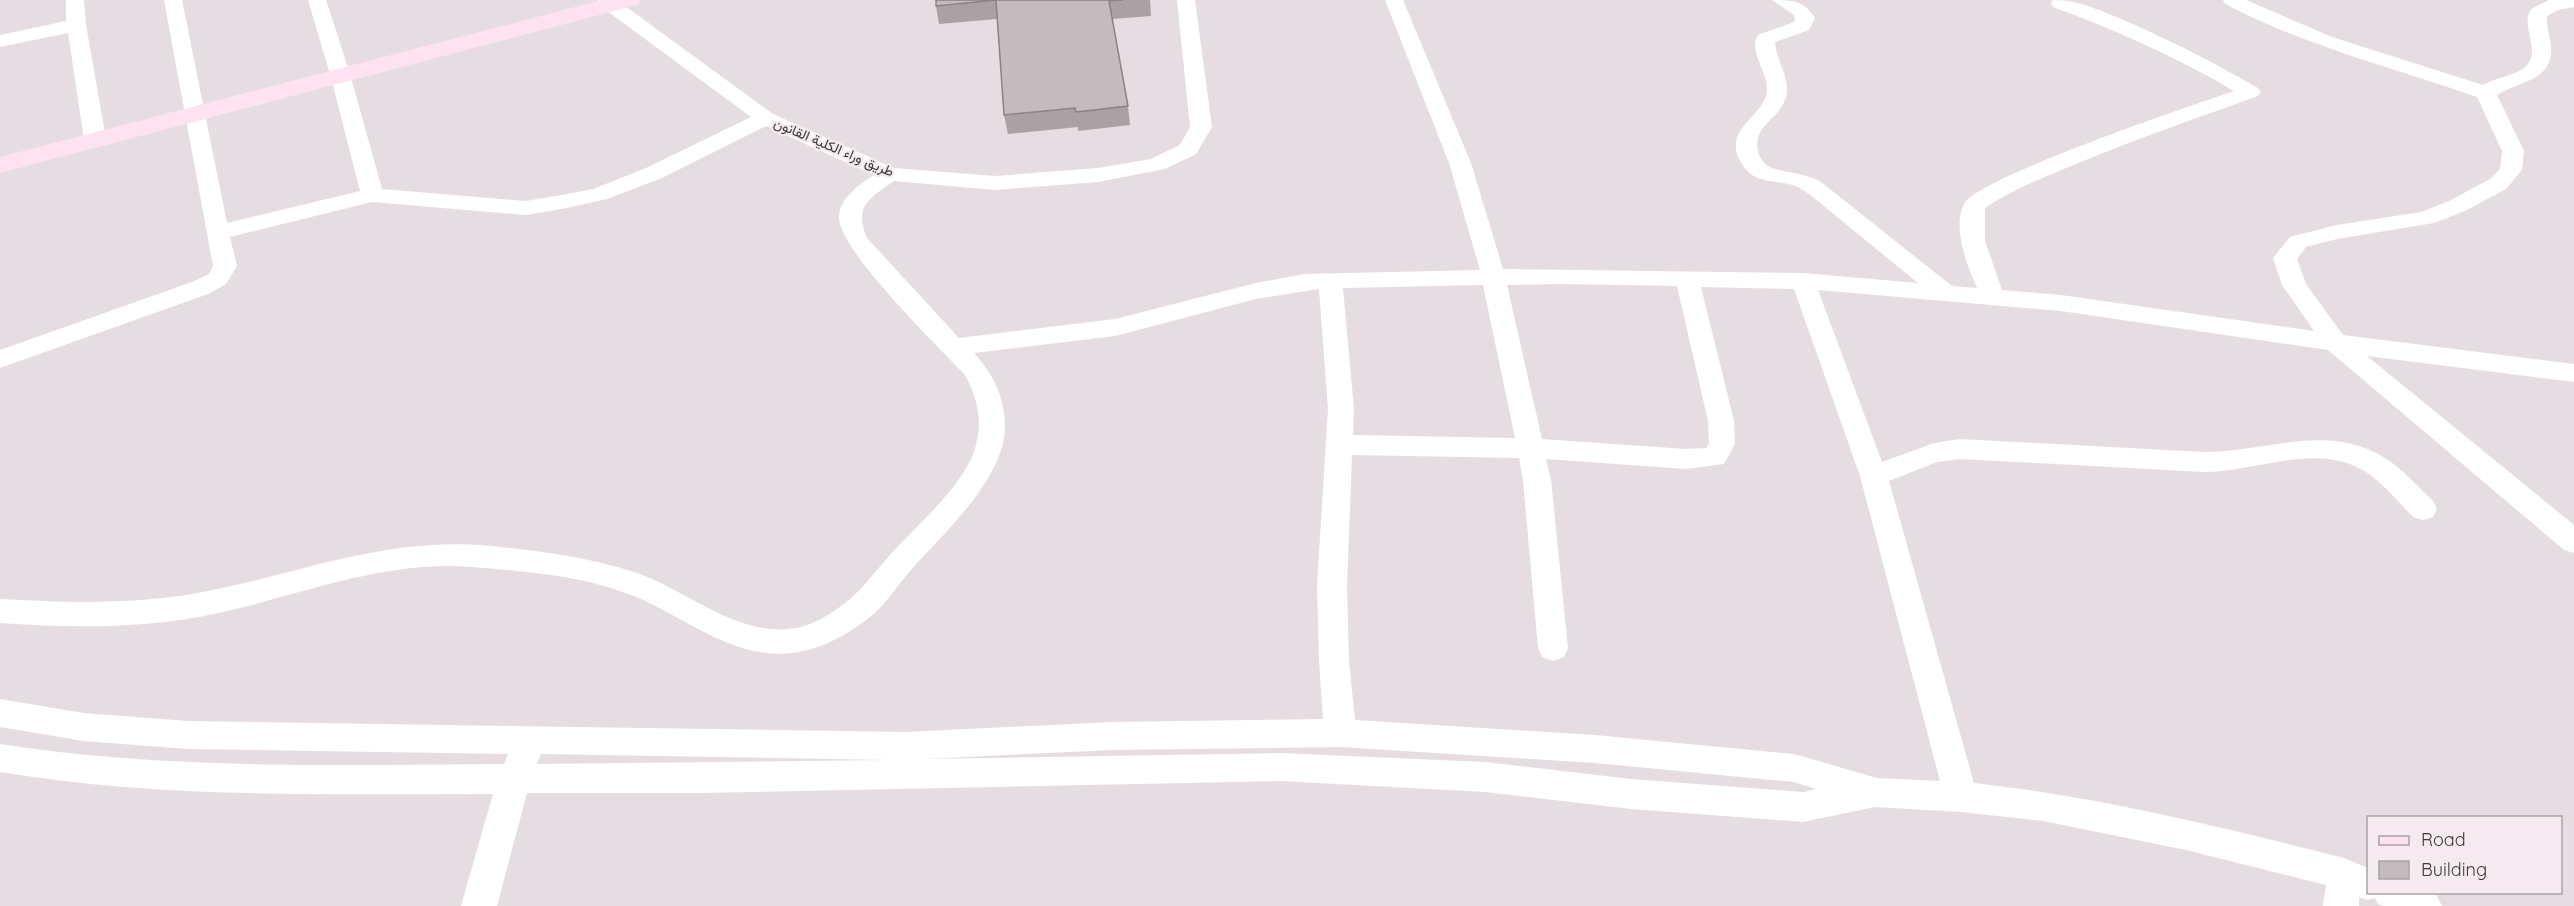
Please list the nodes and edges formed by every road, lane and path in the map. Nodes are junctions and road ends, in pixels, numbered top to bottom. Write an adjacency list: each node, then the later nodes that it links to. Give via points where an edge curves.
1 (75, 0): 11 (street)
2 (173, 0): 15 (street)
3 (316, 0): 13 (street)
4 (1186, 0): 19 (street, طريق وراء الكلية القانون, via 1202,127 1188,149 1157,164 1036,182 983,183)
5 (1394, 0): 22 (street, via 1460,163)
6 (1781, 0): 26 (street, via 1801,11 1805,18 1802,26 1766,39 1764,48 1776,72 1777,92 1773,108 1749,136 1746,150 1750,162 1762,171 1801,180 1817,189)
7 (2232, 0): 14 (street, via 2300,33)
8 (615, 1): 13 (main road); 16 (street, طريق وراء الكلية القانون)
9 (2574, 1): 14 (street, via 2552,5 2538,13 2535,23 2542,53 2533,72 2493,86)
10 (2060, 3): 27 (street, via 2188,56 2251,92 2128,135 1995,191 1974,205 1970,225 1973,250)
11 (76, 25): 12 (street); 17 (street)
12 (0, 41)
13 (340, 74): 15 (main road); 20 (street)
14 (2486, 93): 28 (street, via 2513,151 2511,170 2498,184 2426,218 2298,242 2285,258 2294,285)
15 (196, 112): 17 (main road); 21 (street)
16 (766, 118): 19 (street, طريق وراء الكلية القانون); 20 (street, via 654,172 599,194 567,201 526,208)
17 (95, 139): 18 (main road)
18 (0, 165)
19 (891, 174): 29 (street, via 853,203 848,224 866,254)
20 (372, 195): 21 (street)
21 (217, 233): 30 (street, via 225,266 219,279)
22 (1494, 279): 23 (street); 24 (street); 33 (street)
23 (1687, 279): 25 (street); 33 (street, via 1721,422 1722,444 1714,457 1686,459)
24 (1330, 280): 29 (street, via 1295,281 1261,288 1137,323); 32 (street, via 1341,409)
25 (1803, 281): 26 (street); 34 (street)
26 (1944, 292): 27 (street)
27 (1993, 297): 28 (street, via 2061,303)
28 (2335, 343): 31 (street); 36 (street)
29 (952, 347): 37 (street, via 984,384 992,402 986,453 951,505 863,606 837,625 797,640 756,640 724,630 642,586 583,571 519,560 428,555 348,567 254,594 183,608 120,614)
30 (0, 359)
31 (2574, 373)
32 (1339, 445): 33 (street); 40 (street, via 1332,586)
33 (1530, 448): 38 (street)
34 (1874, 476): 35 (street, via 1934,453 1960,449 2200,462 2335,448 2377,466); 46 (street)
35 (2423, 510)
36 (2574, 543)
37 (0, 611)
38 (1553, 648)
39 (0, 713): 41 (street, via 83,727 188,735)
40 (1340, 733): 43 (street, via 1112,736); 45 (street, via 1595,749 1794,768)
41 (530, 740): 43 (street); 44 (street)
42 (0, 758): 44 (street, via 62,768 256,780)
43 (904, 760): 44 (street); 45 (street, via 1135,768 1281,767 1485,777 1631,794 1803,807)
44 (514, 779): 49 (street)
45 (1877, 793): 46 (street)
46 (1961, 797): 47 (street, via 2043,806 2186,834)
47 (2351, 888)
48 (2395, 894): 50 (street)
49 (479, 906)
50 (2424, 906)

